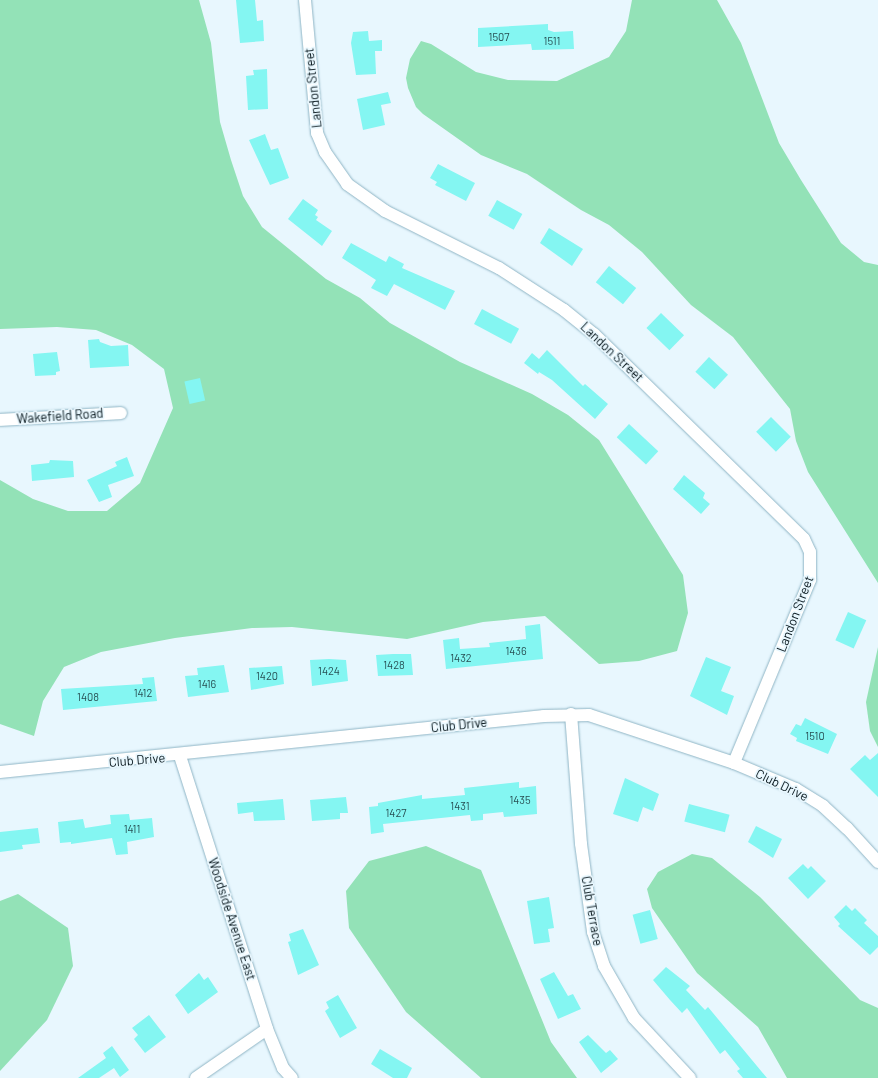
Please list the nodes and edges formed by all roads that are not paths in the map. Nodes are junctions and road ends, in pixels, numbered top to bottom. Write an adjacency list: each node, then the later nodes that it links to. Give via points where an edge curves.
1 (305, 0): 6 (street, Landon Street, via 317,133 325,152 347,184 385,211 499,268 564,310 594,334 804,539 810,552 810,580)
2 (121, 413): 3 (street, Wakefield Road)
3 (0, 420)
4 (571, 714): 5 (street, Club Drive); 6 (street, Club Drive, via 608,720); 12 (street, Club Terrace, via 581,844 594,932 602,959 634,1018)
5 (180, 756): 7 (street, Club Drive); 9 (street, Woodside Avenue East)
6 (734, 763): 8 (street, Club Drive, via 796,789 823,806)
7 (0, 772)
8 (878, 862)
9 (267, 1029): 10 (street); 11 (street, Woodside Avenue East, via 283,1068)
10 (196, 1078)
11 (292, 1078)
12 (690, 1078)

